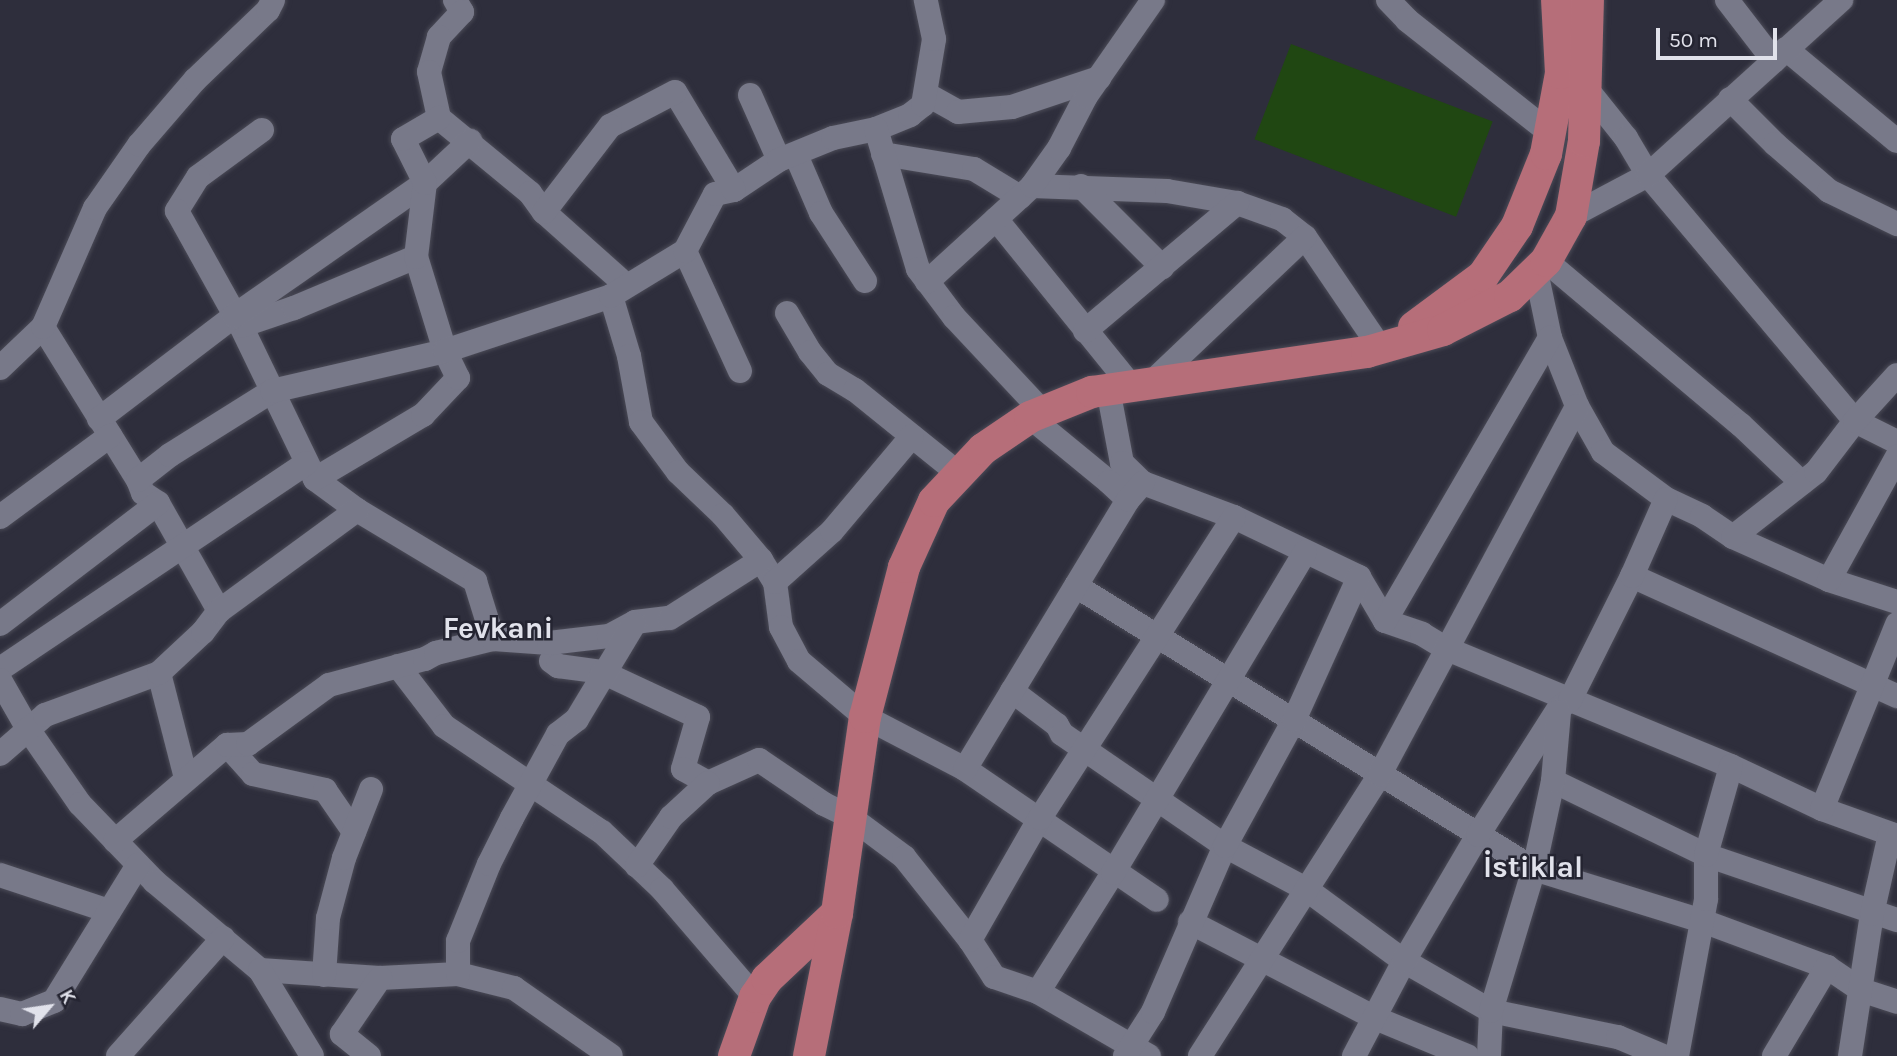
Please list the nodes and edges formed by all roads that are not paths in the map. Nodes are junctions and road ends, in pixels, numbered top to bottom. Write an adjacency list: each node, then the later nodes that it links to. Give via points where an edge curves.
1 (273, 0): 44 (street, via 187,89 102,197)
2 (455, 0): 16 (street, via 462,12 439,37 429,72)
3 (926, 0): 13 (street, via 934,39)
4 (1153, 0): 11 (street)
5 (1388, 0): 19 (street)
6 (1557, 0): 19 (main road, via 1561,74)
7 (1588, 0): 12 (main road)
8 (1727, 0): 10 (street)
9 (1841, 0): 10 (street)
10 (1780, 55): 15 (street); 21 (street)
11 (1099, 78): 13 (street, via 1012,107 958,111); 28 (street, via 1059,148)
12 (1586, 88): 24 (street, via 1626,138); 31 (main road, via 1584,141)
13 (926, 94): 18 (street, via 923,105 911,116)
14 (750, 95): 23 (street)
15 (1730, 99): 24 (street); 33 (street, via 1829,191)
16 (439, 118): 20 (street); 25 (street, via 403,139)
17 (262, 130): 43 (street, via 198,177 177,211)
18 (876, 130): 22 (street); 23 (street, via 833,138)
19 (1549, 132): 47 (main road, via 1546,154 1517,226 1483,276 1426,320)
20 (470, 141): 25 (street); 30 (street, via 530,193)
21 (1897, 141)
22 (883, 154): 28 (street, via 974,169); 40 (street, via 918,270)
23 (788, 157): 27 (street); 39 (street)
24 (1648, 175): 31 (street); 56 (street)
25 (425, 183): 36 (street); 43 (street)
26 (1081, 187): 28 (street); 29 (street, via 1167,191); 38 (street)
27 (734, 190): 30 (street, via 675,92 610,126); 35 (street, via 715,194)
28 (1026, 192): 32 (street)
29 (1237, 203): 34 (street, via 1282,219); 38 (street)
30 (544, 212): 41 (street)
31 (1571, 216): 37 (main road)
32 (996, 219): 40 (street); 45 (street)
33 (1897, 224)
34 (1305, 237): 47 (street); 52 (street)
35 (685, 251): 41 (street); 50 (street)
36 (416, 257): 43 (street, via 295,308); 48 (street)
37 (1541, 266): 46 (street); 47 (main road, via 1510,296 1443,330); 64 (street, via 1741,425)
38 (1162, 267): 45 (street)
39 (865, 281)
40 (927, 282): 55 (street)
41 (618, 291): 48 (street); 74 (street, via 641,422 677,472)
42 (787, 313): 58 (street, via 828,374)
43 (237, 321): 53 (street); 57 (street)
44 (43, 327): 49 (street); 57 (street)
45 (1085, 331): 52 (street)
46 (1550, 338): 54 (street); 82 (street)
47 (1373, 349): 52 (main road)
48 (445, 351): 53 (street); 61 (street, via 458,378 423,415)
49 (0, 369)
50 (740, 371)
51 (1897, 375): 56 (street)
52 (1130, 386): 55 (main road, via 1091,391); 65 (street, via 1122,463)
53 (272, 391): 61 (street); 63 (street)
54 (1577, 406): 66 (street, via 1603,452); 88 (street)
55 (1037, 414): 62 (main road, via 983,449); 65 (street, via 1109,482)
56 (1855, 421): 59 (street); 64 (street)
57 (104, 428): 63 (street); 69 (street)
58 (912, 436): 62 (street); 78 (street, via 832,531)
59 (1897, 442)
60 (1897, 457): 77 (street)
61 (310, 471): 68 (street); 72 (street)
62 (959, 474): 100 (main road, via 934,501 904,567)
63 (138, 480): 67 (street, via 143,494)
64 (1802, 483): 71 (street)
65 (1135, 492): 70 (street); 79 (street)
66 (1666, 499): 71 (street); 75 (street)
67 (158, 503): 72 (street); 84 (street)
68 (357, 510): 81 (street); 87 (street, via 475,582)
69 (0, 517)
70 (1234, 517): 73 (street); 86 (street)
71 (1733, 537): 77 (street)
72 (181, 549): 81 (street); 91 (street)
73 (1305, 552): 76 (street); 94 (street)
74 (761, 559): 78 (street); 83 (street, via 670,618)
75 (1632, 576): 96 (street); 99 (street)
76 (1359, 577): 82 (street); 101 (street)
77 (1829, 579): 80 (street)
78 (775, 582): 100 (street, via 781,627 799,660)
79 (1076, 586): 86 (street); 97 (street)
80 (1897, 602)
81 (219, 611): 92 (street)
82 (1385, 621): 88 (street)
83 (635, 622): 87 (street, via 609,635 549,643); 93 (street)
84 (0, 624)
85 (1897, 624): 96 (street)
86 (1159, 637): 94 (street); 104 (street)
87 (494, 639): 90 (street)
88 (1447, 649): 99 (street); 108 (street)
89 (551, 661): 93 (street)
90 (398, 666): 103 (street, via 329,685 248,744); 112 (street, via 444,726)
91 (0, 669)
92 (159, 673): 102 (street, via 45,715); 109 (street)
93 (602, 673): 111 (street, via 698,717 683,769); 112 (street, via 577,719 558,734)
94 (1228, 679): 101 (street); 114 (street)
95 (0, 680): 102 (street)
96 (1874, 686): 98 (street); 115 (street)
97 (1012, 691): 104 (street, via 1058,724 1062,734); 107 (street)
98 (1897, 696)
99 (1564, 704): 106 (street); 110 (street); 119 (street)
100 (864, 717): 107 (street); 116 (main road)
101 (1294, 720): 108 (street); 122 (street)
102 (29, 729): 105 (street); 121 (street, via 80,804)
103 (227, 745): 109 (street); 118 (street, via 253,774 325,790)
104 (1087, 748): 114 (street); 117 (street)
105 (0, 754)
106 (1731, 766): 115 (street); 123 (street)
107 (964, 769): 117 (street)
108 (1380, 774): 119 (street); 129 (street)
109 (186, 778): 121 (street)
110 (1553, 781): 123 (street); 126 (street)
111 (708, 783): 116 (street, via 759,760); 125 (street, via 671,817)
112 (528, 785): 125 (street, via 601,832); 143 (street, via 458,941)
113 (371, 789): 118 (street)
114 (1156, 796): 122 (street); 127 (street)
115 (1822, 809): 120 (street)
116 (849, 816): 132 (main road); 138 (street, via 904,857)
117 (1040, 818): 127 (street); 138 (street)
118 (354, 832): 144 (street, via 328,918)
119 (1478, 835): 126 (street); 140 (street)
120 (1894, 835): 133 (street)
121 (115, 841): 124 (street)
122 (1225, 846): 129 (street); 136 (street)
123 (1706, 855): 133 (street); 135 (street, via 1706,900)
124 (138, 865): 131 (street); 137 (street)
125 (637, 866): 148 (street)
126 (1534, 869): 135 (street); 151 (street)
127 (1113, 873): 130 (street); 147 (street)
128 (0, 875): 131 (street)
129 (1306, 889): 139 (street); 140 (street)
130 (1157, 901)
131 (109, 911): 150 (street, via 54,1000 22,1014)
132 (837, 913): 148 (main road, via 767,979); 159 (main road)
133 (1872, 914): 134 (street); 146 (street)
134 (1897, 920)
135 (1700, 921): 141 (street); 165 (street)
136 (1189, 922): 139 (street); 153 (street)
137 (223, 938): 142 (street); 154 (street)
138 (970, 940): 147 (street, via 994,977)
139 (1260, 959): 152 (street); 160 (street)
140 (1404, 961): 151 (street); 152 (street)
141 (1827, 967): 146 (street); 166 (street)
142 (260, 970): 144 (street); 155 (street)
143 (458, 974): 145 (street); 157 (street, via 514,988)
144 (324, 975): 145 (street)
145 (380, 978): 156 (street, via 342,1034)
146 (1861, 990): 149 (street); 167 (street)
147 (1038, 992): 153 (street)
148 (755, 997): 158 (main road)
149 (1897, 1002)
150 (0, 1009)
151 (1491, 1011): 163 (street); 164 (street, via 1618,1037)
152 (1375, 1018): 161 (street); 162 (street)
153 (1136, 1052)
154 (118, 1056)
155 (312, 1056)
156 (369, 1056)
157 (611, 1056)
158 (734, 1056)
159 (809, 1056)
160 (1200, 1056)
161 (1354, 1056)
162 (1467, 1056)
163 (1489, 1056)
164 (1663, 1056)
165 (1677, 1056)
166 (1774, 1056)
167 (1850, 1056)

